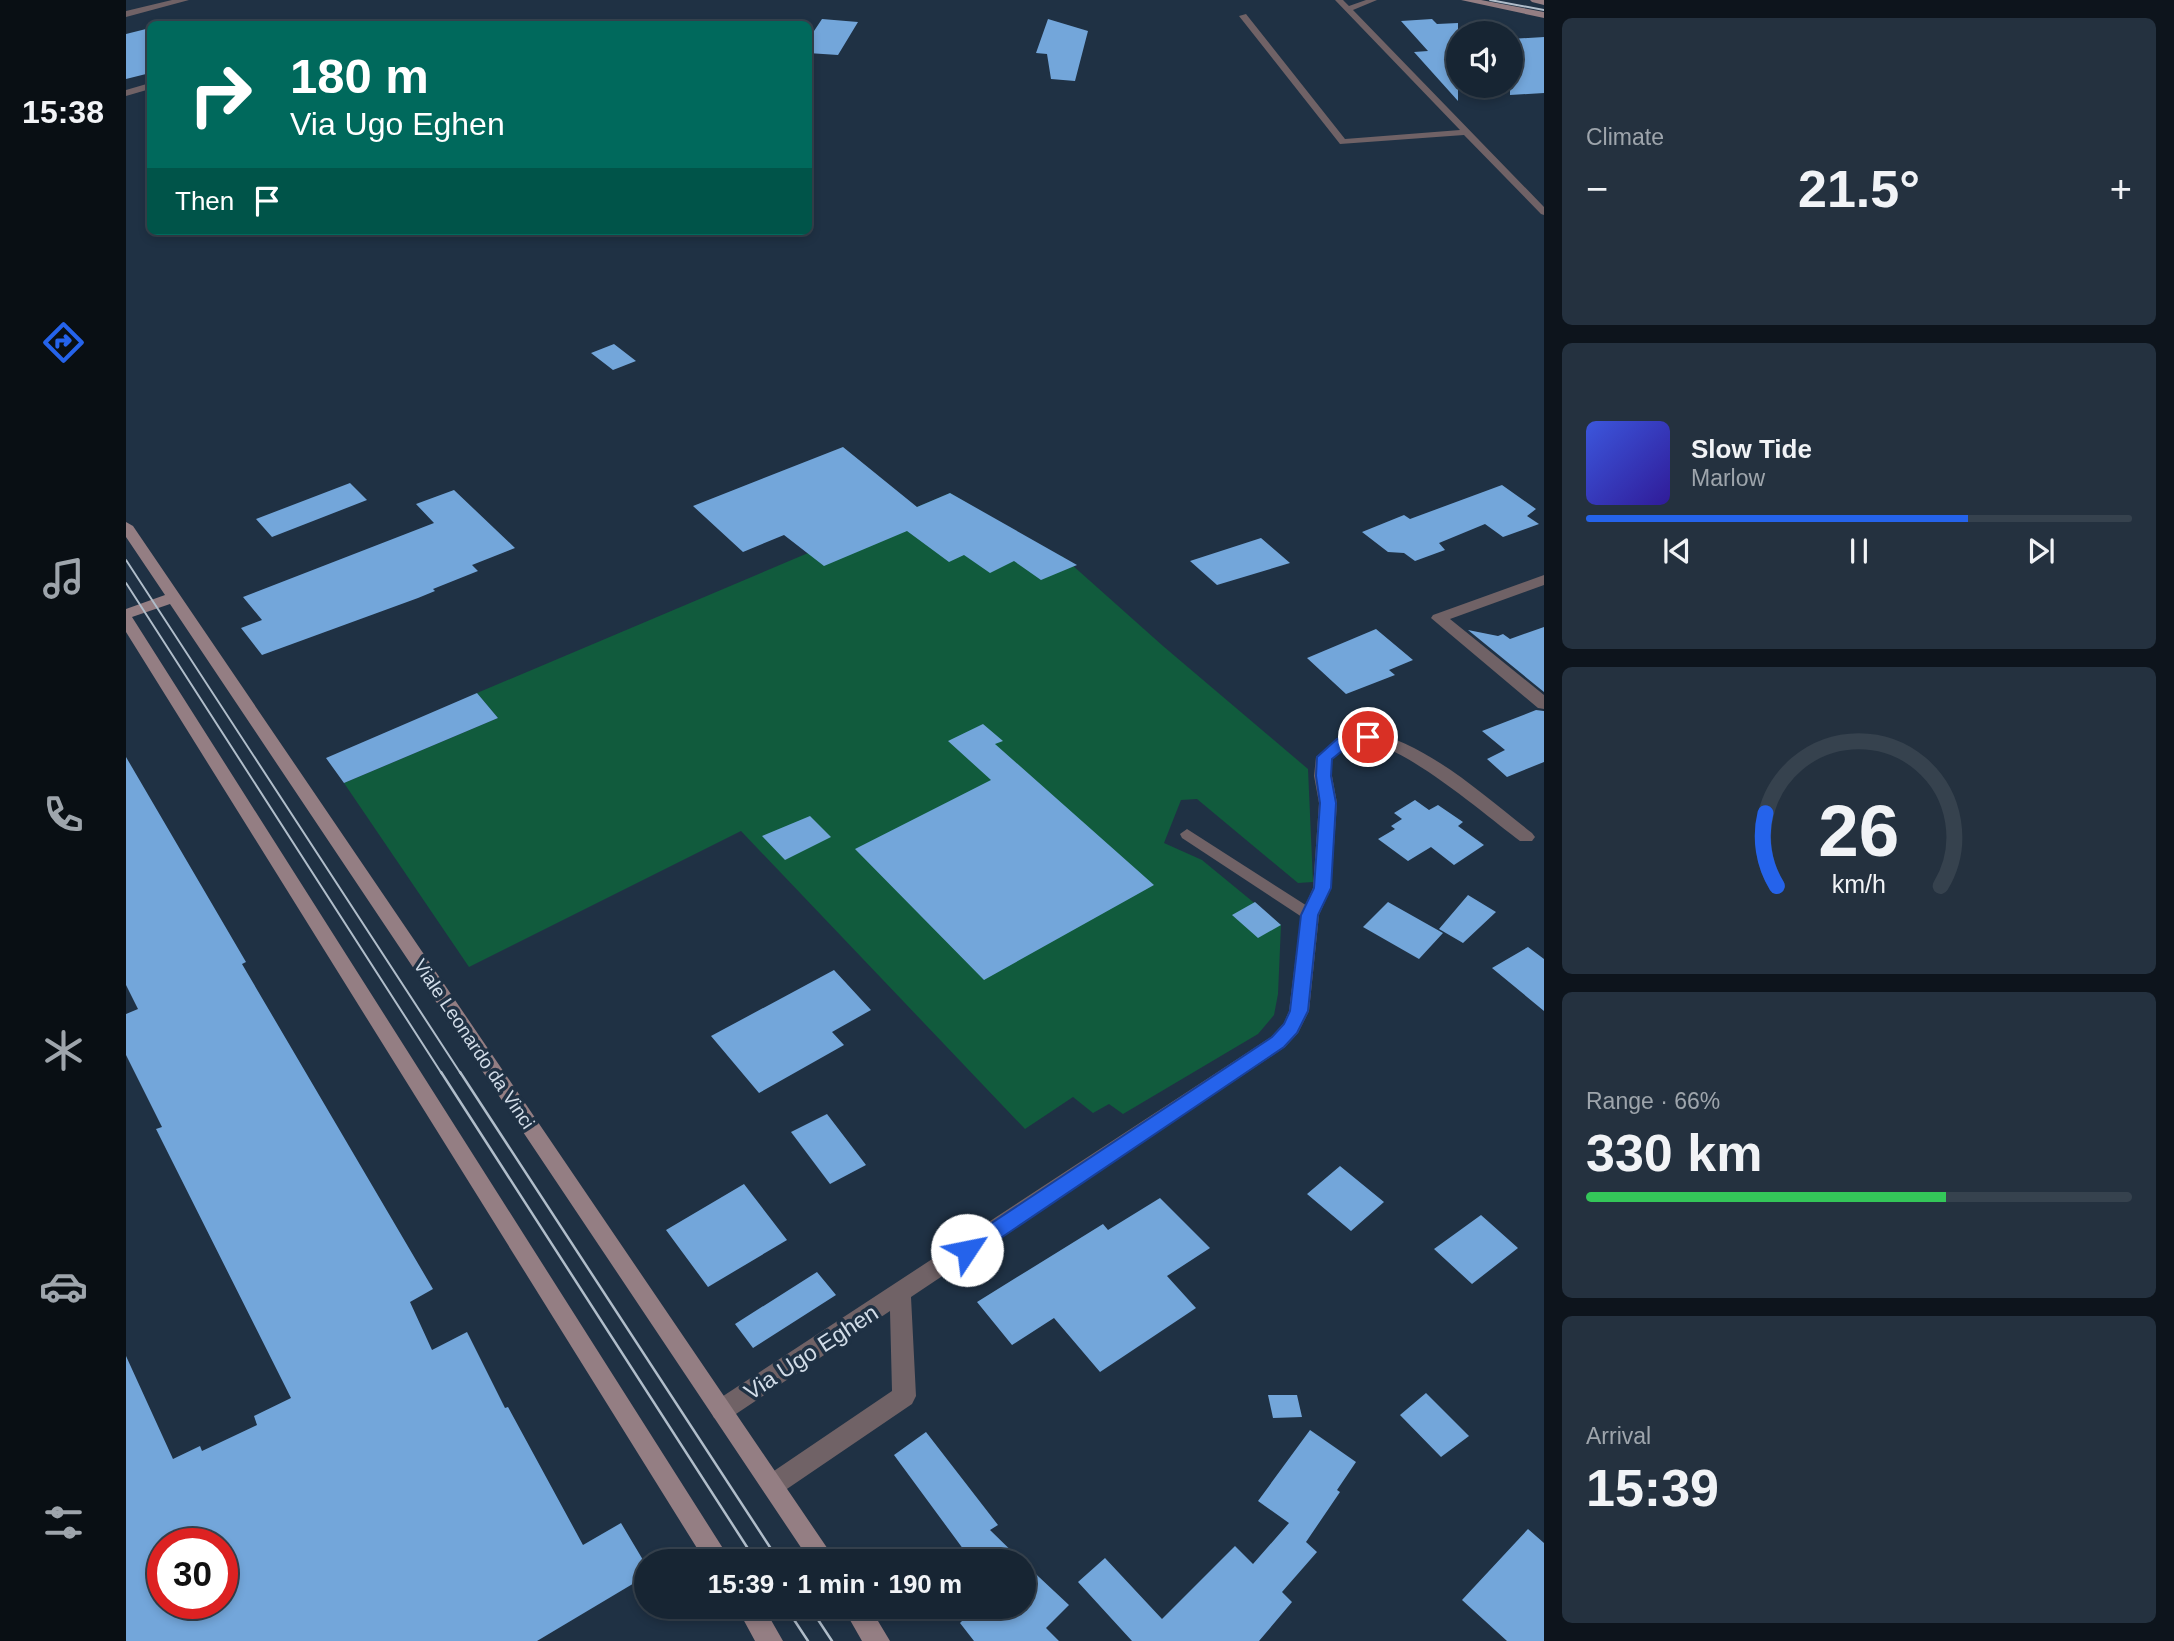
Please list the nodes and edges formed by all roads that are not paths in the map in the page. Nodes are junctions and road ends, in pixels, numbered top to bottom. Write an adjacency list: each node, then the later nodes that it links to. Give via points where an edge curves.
1 (184, 0): 8 (street)
2 (1339, 0): 7 (lane)
3 (1373, 0): 7 (lane)
4 (1466, 0): 9 (street)
5 (1535, 0): 6 (street)
6 (1544, 2)
7 (1348, 9): 13 (lane)
8 (126, 14)
9 (1544, 15)
10 (1243, 16): 13 (lane, via 1343,142)
11 (147, 87): 12 (street)
12 (126, 93)
13 (1467, 132): 14 (lane)
14 (1544, 212)
15 (126, 526): 17 (street, Viale Leonardo da Vinci)
16 (1544, 580): 20 (street, via 1439,618)
17 (174, 597): 18 (street); 25 (street, Viale Leonardo da Vinci)
18 (126, 614)
19 (126, 620): 27 (street)
20 (1544, 704)
21 (1187, 834): 23 (lane)
22 (1526, 837): 23 (street, Via Ugo Eghen, via 1388,741 1368,737 1342,743 1324,757 1328,803 1322,888)
23 (1310, 915): 24 (street, Via Ugo Eghen, via 1299,1011 1278,1042)
24 (900, 1294): 25 (street, Via Ugo Eghen); 26 (street, Via Ugo Eghen, via 904,1396)
25 (722, 1410): 26 (street, Viale Leonardo da Vinci)
26 (773, 1485): 28 (street, Viale Leonardo da Vinci)
27 (711, 1549)
28 (816, 1549)
29 (756, 1619): 31 (street)
30 (863, 1619): 32 (street)
31 (770, 1641)
32 (877, 1641)

